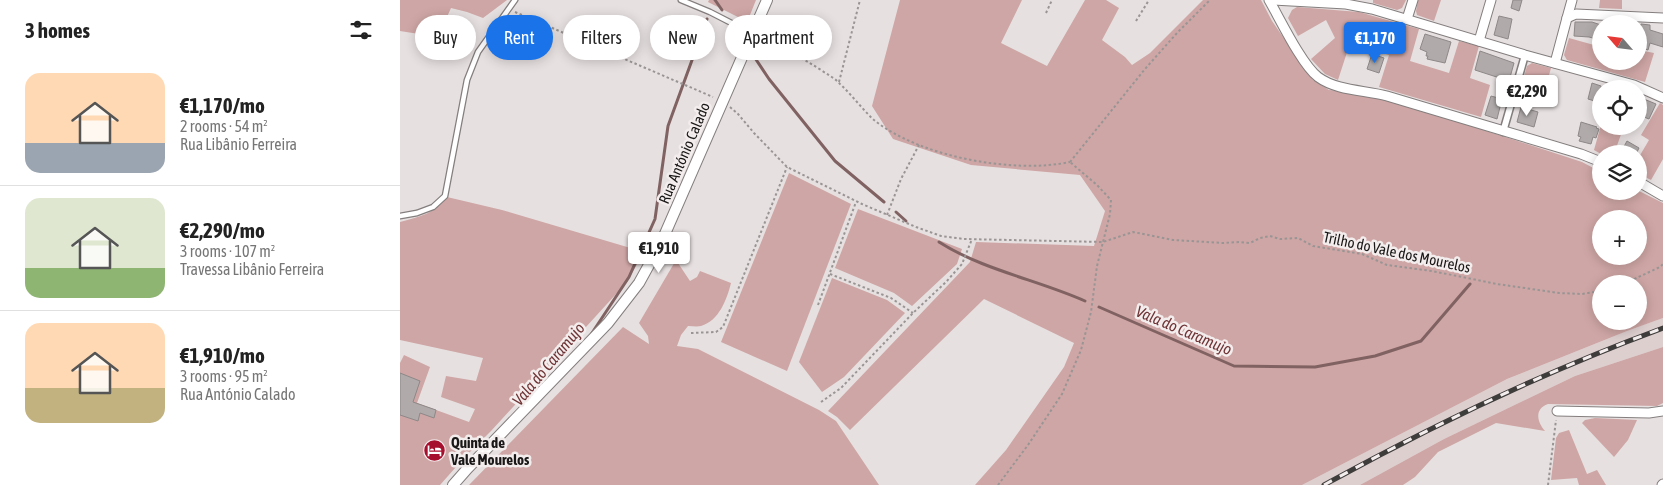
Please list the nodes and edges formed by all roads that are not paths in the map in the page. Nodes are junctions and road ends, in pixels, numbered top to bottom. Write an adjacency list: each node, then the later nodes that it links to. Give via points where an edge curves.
1 (515, 0): 23 (lane, via 478,52 467,80 445,196 433,207)
2 (681, 0): 12 (lane)
3 (767, 0): 9 (street, Rua António Calado)
4 (1269, 0): 19 (street, via 1308,66 1318,77 1337,86 1380,94)
5 (1273, 0): 13 (street, via 1355,5)
6 (1413, 0): 13 (street)
7 (1491, 0): 14 (street)
8 (1572, 0): 10 (street)
9 (760, 15)
10 (1567, 18): 11 (street, via 1576,14); 17 (street)
11 (1663, 18)
12 (725, 20)
13 (1407, 20): 14 (street)
14 (1479, 41): 15 (street)
15 (1525, 55): 17 (street); 19 (street)
16 (741, 60): 27 (street, Rua António Calado, via 661,243 632,292 608,324)
17 (1554, 63): 18 (street, via 1634,85)
18 (1663, 98)
19 (1503, 132): 20 (street)
20 (1592, 158)
21 (1647, 187): 22 (street)
22 (1663, 196)
23 (400, 216)
24 (1663, 411): 25 (street)
25 (1557, 412)
26 (453, 456): 27 (lane)
27 (468, 468): 28 (street, Rua António Calado)
28 (454, 485)

